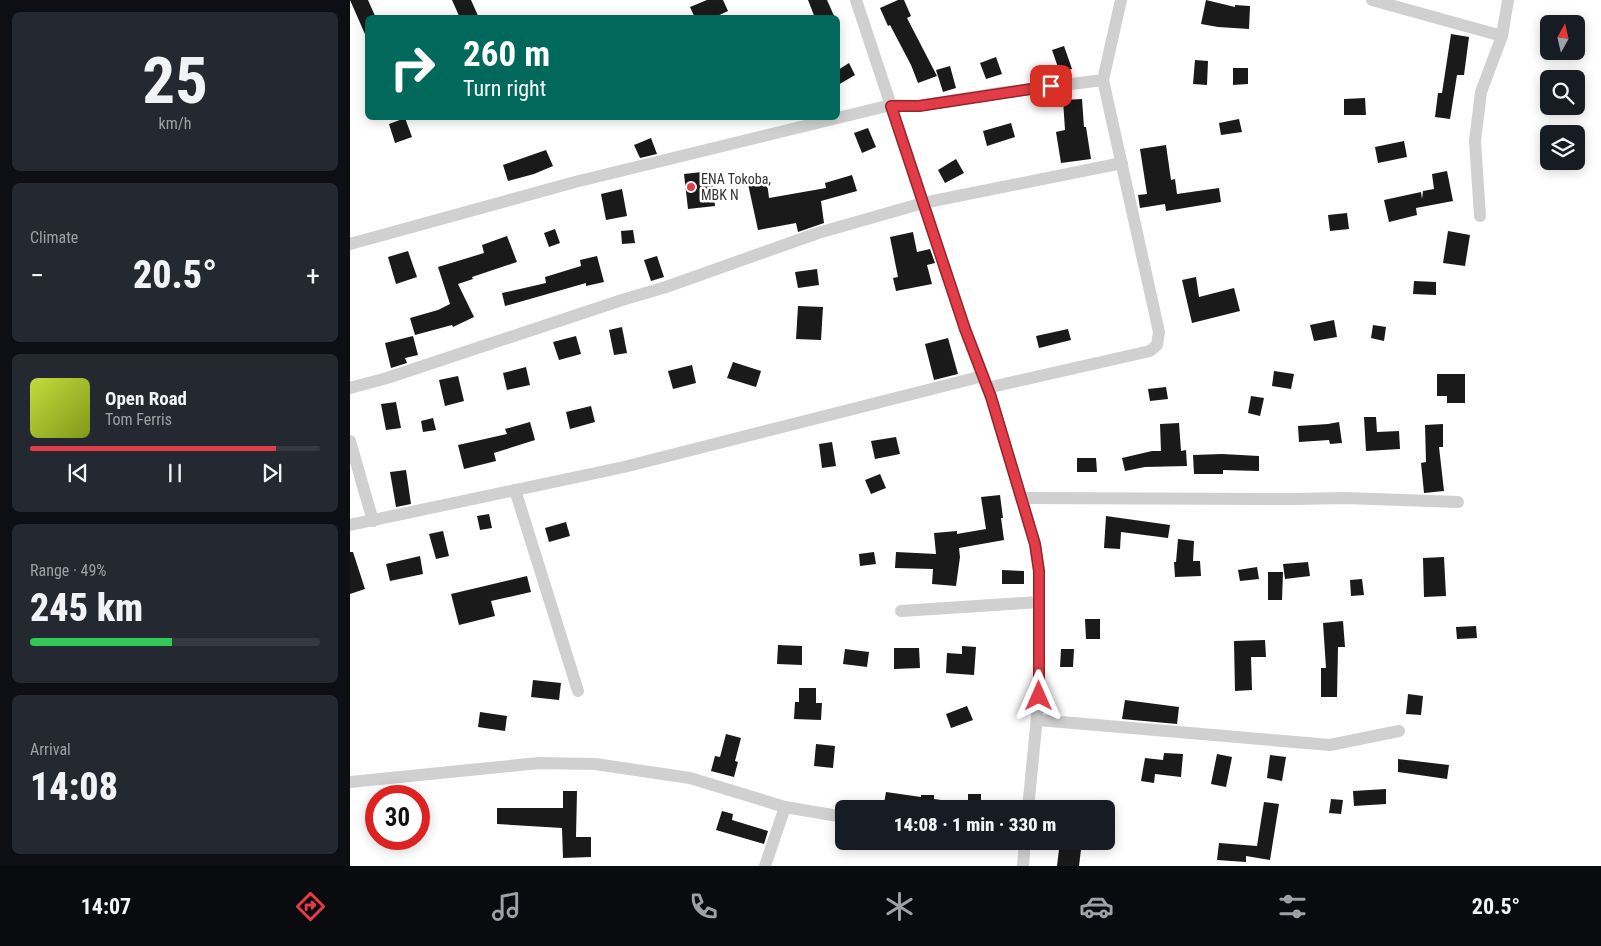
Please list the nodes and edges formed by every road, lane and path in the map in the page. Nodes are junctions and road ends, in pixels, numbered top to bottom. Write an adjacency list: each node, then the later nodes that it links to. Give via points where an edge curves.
1 (856, 0): 7 (street)
2 (1121, 0): 6 (street)
3 (1372, 0): 5 (street)
4 (1508, 0): 5 (street)
5 (1502, 36): 12 (street, via 1481,92 1477,122 1475,141)
6 (1103, 80): 7 (street, via 919,106); 10 (street)
7 (891, 106): 8 (street); 11 (street)
8 (840, 118)
9 (833, 120): 13 (street, via 576,182)
10 (1122, 164): 11 (street); 14 (street, via 1159,332 1157,345 1150,351)
11 (923, 203): 14 (street); 15 (street, via 818,233 666,287)
12 (1480, 216)
13 (350, 244)
14 (985, 382): 17 (street); 18 (street)
15 (350, 388)
16 (350, 441): 20 (street)
17 (515, 490): 20 (street); 24 (street)
18 (1022, 498): 19 (street, via 1345,498); 22 (street, via 1035,544)
19 (1458, 502)
20 (373, 521): 21 (street)
21 (350, 526)
22 (1039, 602): 23 (street); 25 (street)
23 (901, 611)
24 (578, 691)
25 (1038, 720): 26 (street, via 1330,745); 28 (street)
26 (1399, 731)
27 (350, 782): 29 (street, via 539,764 595,764 690,778)
28 (1029, 800)
29 (785, 807): 30 (street); 32 (street)
30 (835, 815)
31 (1024, 850): 33 (street)
32 (765, 866)
33 (1023, 866)

